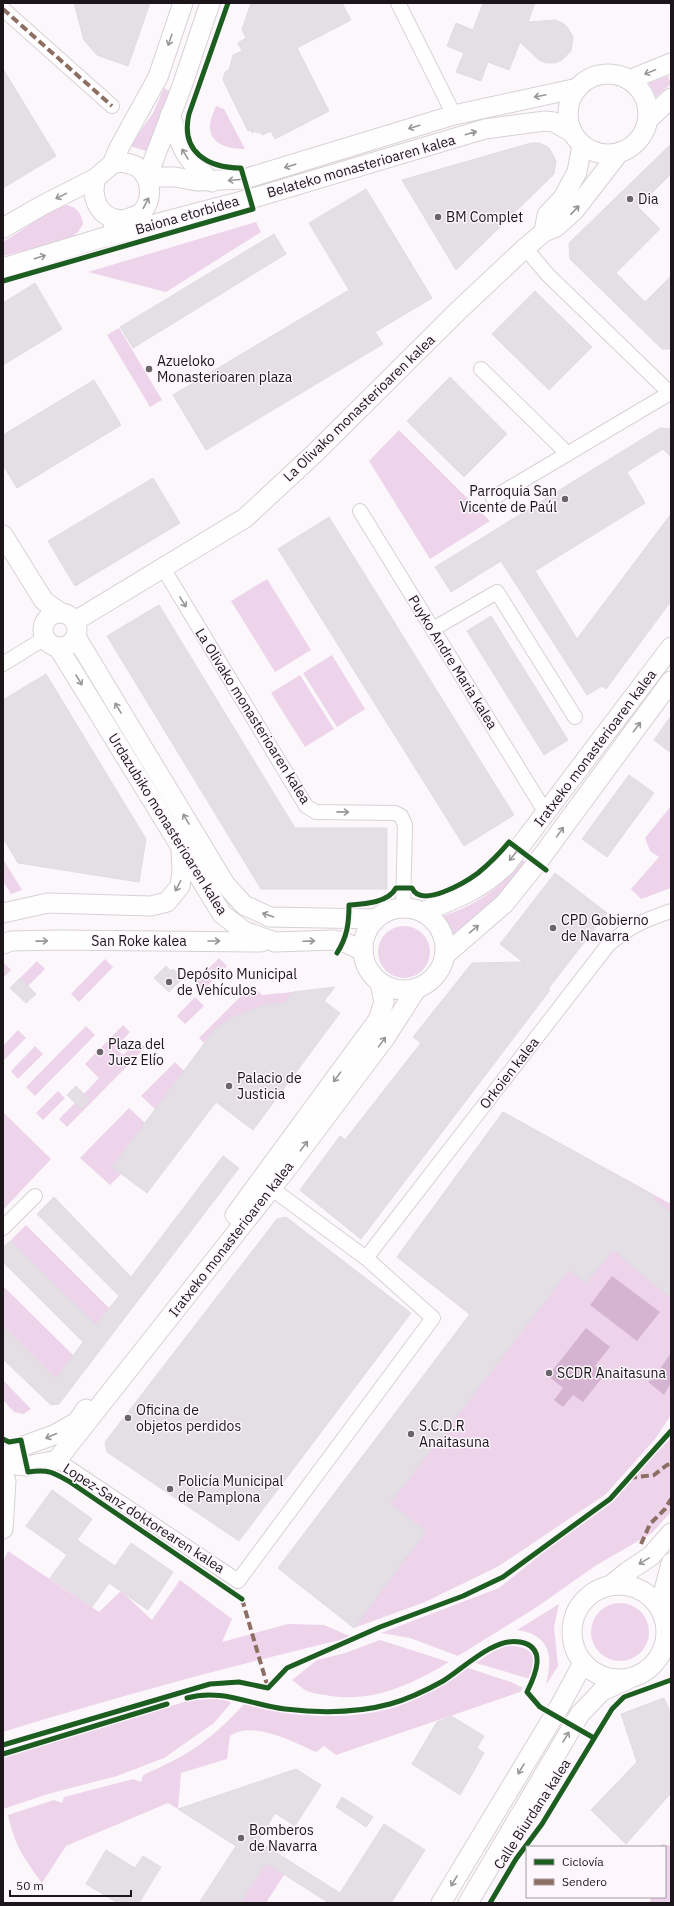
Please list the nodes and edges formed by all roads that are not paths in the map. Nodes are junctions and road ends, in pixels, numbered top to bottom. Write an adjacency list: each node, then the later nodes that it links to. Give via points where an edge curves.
1 (183, 3): 15 (street, one-way to 15, via 158,77)
2 (210, 3): 10 (street, Baiona etorbidea)
3 (398, 3): 11 (street)
4 (3, 9): 9 (street)
5 (671, 63): 6 (street, one-way to 6)
6 (629, 80): 7 (street, via 615,75 596,76); 12 (street, via 645,97)
7 (578, 88): 11 (street, Belateko monasterioaren kalea, one-way to 11); 13 (street, via 568,111)
8 (671, 98): 12 (street)
9 (112, 106)
10 (170, 115): 16 (street, Baiona etorbidea); 18 (street, one-way to 10, via 189,161 181,148)
11 (454, 115): 18 (street, Belateko monasterioaren kalea, one-way to 18, via 244,180)
12 (648, 120): 14 (street, via 638,141)
13 (577, 139): 14 (street, via 591,151); 20 (street, Belateko monasterioaren kalea, one-way to 13, via 250,199 485,129 545,120 554,122); 22 (street, via 577,172 563,198 547,215)
14 (618, 154): 22 (street, La Olivako monasterioaren kalea, one-way to 14, via 556,227 574,211)
15 (112, 164): 16 (street, via 126,162 139,168); 17 (street)
16 (147, 177): 18 (street, Belateko monasterioaren kalea, via 175,177 197,182); 19 (street, Baiona etorbidea, one-way to 16, via 140,214 148,202 151,188)
17 (96, 178): 19 (street, Baiona etorbidea, via 93,187 96,204 105,215); 21 (street, one-way to 21)
18 (212, 182)
19 (125, 220): 20 (street, Belateko monasterioaren kalea); 23 (street, Baiona etorbidea)
20 (150, 225): 23 (street, Baiona etorbidea)
21 (3, 228)
22 (544, 232): 24 (street, La Olivako monasterioaren kalea)
23 (98, 239): 25 (street, Baiona etorbidea, one-way to 23)
24 (525, 248): 27 (street, via 548,275); 32 (street, La Olivako monasterioaren kalea, via 245,518)
25 (3, 268)
26 (482, 369): 28 (street)
27 (670, 393): 28 (street)
28 (568, 454): 29 (street)
29 (493, 498)
30 (360, 511): 33 (street, Puyko Andre Maria kalea)
31 (3, 535): 34 (street, Urdazubiko monasterioaren kalea)
32 (163, 568): 34 (street, La Olivako monasterioaren kalea); 41 (street, La Olivako monasterioaren kalea, one-way to 41, via 306,806 316,812 395,813 401,816 405,825)
33 (433, 629): 38 (street, via 497,592); 39 (street, Puyko Andre Maria kalea)
34 (60, 630): 36 (street, La Olivako monasterioaren kalea); 40 (street, Urdazubiko monasterioaren kalea, one-way to 40); 45 (street, Urdazubiko monasterioaren kalea, one-way to 34, via 270,917 244,905 225,884)
35 (671, 647): 39 (street, Iratxeko monasterioaren kalea)
36 (3, 664)
37 (671, 682): 49 (street, Iratxeko monasterioaren kalea, one-way to 37, via 504,904)
38 (575, 717)
39 (546, 813): 43 (street, Iratxeko monasterioaren kalea, one-way to 43, via 506,865 491,880)
40 (181, 848): 44 (street, one-way to 44, via 180,886 167,902 151,906 48,903); 46 (street, Urdazubiko monasterioaren kalea, via 222,914 244,931)
41 (403, 908): 43 (street); 45 (street, via 385,912)
42 (671, 911): 55 (street, Orkoien kalea, via 636,924 608,945)
43 (423, 912): 49 (street, via 434,920 441,930 445,942)
44 (3, 913)
45 (376, 919): 48 (street, via 368,928)
46 (275, 942): 47 (street, San Roke kalea, one-way to 46, via 11,941 58,940); 48 (street, Urdazubiko monasterioaren kalea, one-way to 48, via 334,940)
47 (3, 944)
48 (363, 951): 50 (street, via 368,969)
49 (445, 955): 51 (street, via 436,976)
50 (380, 983): 51 (street, via 392,989); 52 (street, Iratxeko monasterioaren kalea, one-way to 52, via 384,1002 378,1020)
51 (417, 988): 52 (street, Iratxeko monasterioaren kalea, one-way to 51, via 385,1038)
52 (265, 1184): 55 (street); 57 (street, Iratxeko monasterioaren kalea, one-way to 57, via 77,1422 54,1435); 59 (street, Iratxeko monasterioaren kalea)
53 (34, 1196): 54 (street)
54 (3, 1228)
55 (366, 1258): 59 (street, Lopez-Sanz doktorearen kalea, via 433,1318 238,1581)
56 (3, 1442): 57 (street)
57 (23, 1446): 58 (street, Iratxeko monasterioaren kalea)
58 (3, 1458)
59 (57, 1460): 60 (street)
60 (4, 1474): 61 (street)
61 (3, 1529)
62 (671, 1533): 64 (street, one-way to 64, via 651,1556)
63 (671, 1563): 65 (street, via 660,1602)
64 (611, 1585): 65 (street, via 626,1584 641,1589 653,1598); 67 (street, via 597,1589 585,1598 572,1622 571,1636 575,1650)
65 (662, 1610): 66 (street, via 666,1623)
66 (667, 1648): 68 (street, via 647,1670)
67 (583, 1663): 68 (street, via 593,1672 606,1678); 69 (street, one-way to 69)
68 (634, 1677): 70 (street, Calle Biurdana kalea, one-way to 68, via 580,1714 602,1691)
69 (441, 1903)
70 (468, 1903)

